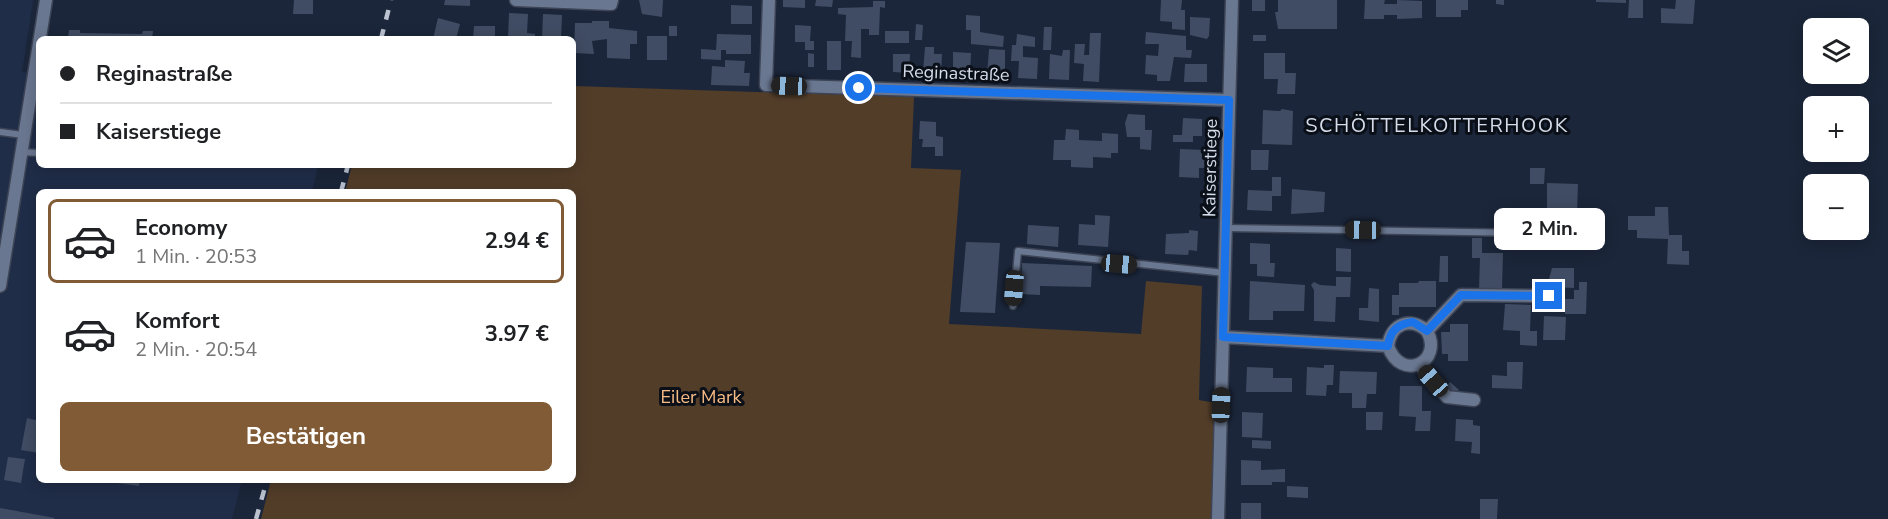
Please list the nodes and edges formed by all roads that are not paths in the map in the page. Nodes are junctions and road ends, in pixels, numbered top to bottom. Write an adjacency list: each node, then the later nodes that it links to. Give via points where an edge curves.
1 (45, 0): 6 (street)
2 (516, 0): 3 (street, via 611,4)
3 (612, 0)
4 (768, 0): 8 (street, Reginastraße, via 766,85)
5 (1232, 0): 8 (street, Kaiserstiege)
6 (39, 36)
7 (36, 55): 10 (street)
8 (1229, 100): 13 (street, Kaiserstiege)
9 (0, 132): 10 (lane)
10 (23, 135): 11 (street)
11 (20, 152): 12 (lane); 16 (street)
12 (36, 153)
13 (1228, 228): 14 (lane); 15 (street, Kaiserstiege)
14 (1588, 234)
15 (1226, 273): 18 (lane, via 1018,251); 20 (street, Kaiserstiege)
16 (0, 285)
17 (1549, 296): 19 (street, via 1461,295)
18 (1013, 306)
19 (1427, 331): 21 (street, via 1420,325 1404,323 1389,336); 22 (street, via 1432,346)
20 (1223, 337): 21 (street); 24 (street, Kaiserstiege)
21 (1388, 346): 22 (street, via 1391,356 1400,364)
22 (1419, 364): 23 (street, via 1447,397)
23 (1474, 400)
24 (1218, 519)

